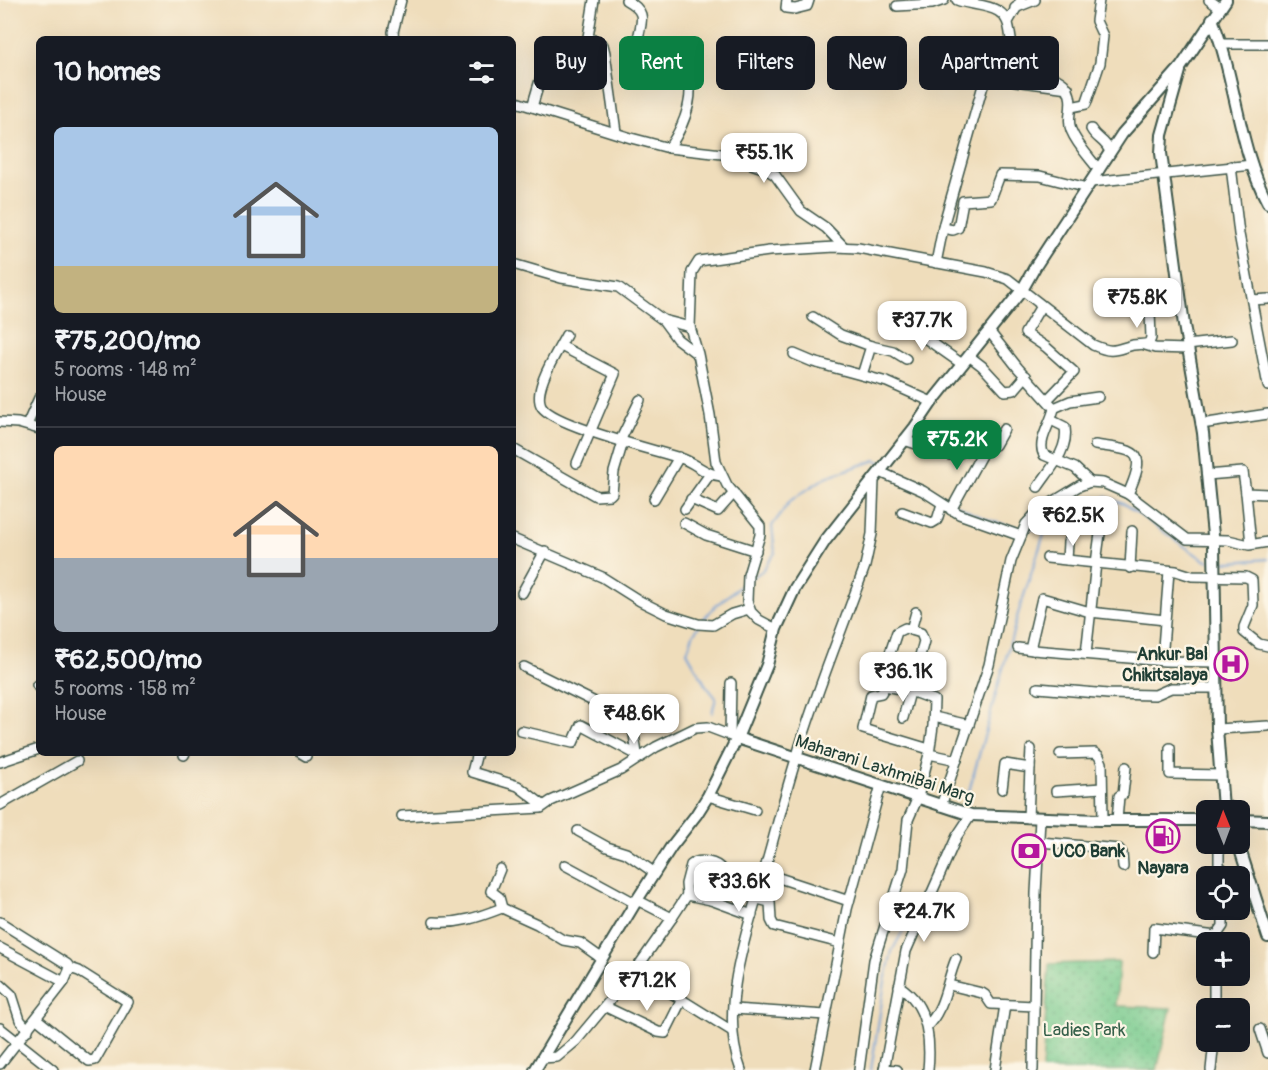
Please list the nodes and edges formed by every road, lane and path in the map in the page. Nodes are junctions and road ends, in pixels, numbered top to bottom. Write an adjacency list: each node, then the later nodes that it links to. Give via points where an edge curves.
1 (401, 0): 16 (street)
2 (594, 0): 30 (street, via 588,38 603,45)
3 (626, 0): 31 (street, via 642,14 637,46 678,53 691,82 684,121)
4 (787, 0): 5 (street, via 786,8 790,9 804,8)
5 (809, 0)
6 (944, 0): 13 (street)
7 (957, 0): 15 (street, via 996,10)
8 (1035, 0): 11 (street)
9 (1099, 0): 27 (street, via 1096,21 1103,36 1100,63 1086,104)
10 (1209, 0): 12 (street)
11 (1018, 4): 15 (street)
12 (1223, 4): 14 (main road)
13 (897, 6)
14 (1212, 19): 18 (main road); 20 (main road)
15 (1008, 22): 17 (street)
16 (394, 36)
17 (1009, 36)
18 (1222, 44): 19 (street); 33 (main road)
19 (1268, 44)
20 (1181, 67): 32 (main road); 36 (main road, via 1162,135)
21 (1059, 80): 23 (street)
22 (1059, 87): 23 (street)
23 (1068, 88): 27 (street)
24 (537, 90): 28 (street)
25 (982, 90): 39 (street)
26 (516, 102): 28 (street)
27 (1071, 106): 35 (street, via 1071,130)
28 (532, 107): 30 (street)
29 (1091, 129): 32 (street)
30 (616, 132): 31 (street)
31 (669, 148): 40 (street, via 723,154 766,169 775,175 801,211 826,228)
32 (1110, 152): 35 (main road)
33 (1252, 165): 34 (street); 38 (main road)
34 (1231, 166): 36 (street); 45 (street)
35 (1099, 170): 37 (main road)
36 (1164, 174): 37 (street); 58 (main road)
37 (1089, 185): 39 (street, via 1040,176 1000,176 991,199 963,201 958,228); 43 (main road)
38 (1268, 203)
39 (943, 228): 41 (street)
40 (844, 247): 41 (street); 51 (street, via 702,259 692,272)
41 (936, 263): 43 (street, via 996,274)
42 (516, 265): 50 (street, via 561,278 618,287)
43 (1022, 290): 46 (street); 52 (main road)
44 (1268, 299): 45 (street)
45 (1252, 300): 63 (street)
46 (1041, 306): 55 (street, via 1100,348 1117,351); 68 (street, via 1024,333 1074,372)
47 (1150, 312): 55 (street, via 1150,342)
48 (813, 317): 57 (street, via 841,335)
49 (897, 319): 62 (street)
50 (663, 320): 51 (street); 59 (street, via 677,339)
51 (690, 327): 59 (street)
52 (989, 331): 62 (main road); 65 (street)
53 (566, 335): 56 (street)
54 (1232, 340): 58 (street)
55 (1145, 345): 58 (street)
56 (561, 346): 80 (street, via 539,390 542,406 550,414); 80 (street, via 615,374)
57 (871, 346): 61 (street); 64 (street)
58 (1188, 347): 76 (main road)
59 (698, 354): 92 (street, via 716,462)
60 (794, 354): 64 (street)
61 (906, 359)
62 (966, 360): 65 (street, via 982,366 1005,391 1014,390); 70 (main road)
63 (1266, 362): 66 (street)
64 (862, 375): 70 (street)
65 (1026, 376): 68 (street)
66 (1268, 386)
67 (1098, 397): 72 (street)
68 (1048, 399): 72 (street)
69 (640, 400): 82 (street)
70 (932, 402): 81 (main road)
71 (36, 405): 77 (street)
72 (1054, 408): 74 (street)
73 (1268, 414): 76 (street)
74 (1051, 420): 87 (street, via 1040,448 1044,455); 87 (street, via 1066,430 1064,447)
75 (0, 422): 77 (street)
76 (1201, 424): 91 (main road)
77 (27, 425): 78 (street)
78 (36, 428)
79 (1004, 429): 84 (street, via 995,445)
80 (591, 431): 82 (street); 88 (street)
81 (904, 440): 84 (street, via 950,455); 89 (main road)
82 (622, 441): 85 (street, via 612,493 604,496 596,496); 86 (street)
83 (1095, 445): 97 (street, via 1130,450 1137,456 1138,473)
84 (986, 446): 101 (street)
85 (516, 451)
86 (679, 457): 90 (street); 99 (street)
87 (1056, 460): 93 (street, via 1082,472); 94 (street)
88 (577, 463)
89 (879, 473): 101 (street, via 924,491); 126 (main road, via 825,542 795,588); 154 (street, via 865,566)
90 (710, 474): 92 (street); 100 (street)
91 (1207, 475): 96 (street, via 1243,472); 110 (main road)
92 (722, 476): 95 (street)
93 (1090, 482): 97 (street, via 1110,484); 106 (street, via 1047,505)
94 (1038, 487)
95 (734, 493): 100 (street, via 718,511); 114 (street, via 760,526)
96 (1246, 493): 98 (street); 112 (street)
97 (1128, 494): 110 (street, via 1187,539)
98 (1268, 494)
99 (654, 499)
100 (691, 500): 102 (street)
101 (947, 507): 103 (street, via 932,523); 106 (street)
102 (685, 508)
103 (902, 512)
104 (1102, 519): 117 (street)
105 (684, 524): 114 (street)
106 (1023, 531): 142 (street, via 1011,561 989,665)
107 (1132, 531): 118 (street)
108 (516, 540): 113 (street)
109 (1068, 542): 116 (street)
110 (1213, 542): 112 (street); 120 (main road)
111 (1268, 542): 112 (street)
112 (1251, 544)
113 (545, 551): 121 (street); 122 (street, via 602,577 666,614 700,625 719,623)
114 (756, 551): 122 (street, via 748,581)
115 (1047, 558): 116 (street)
116 (1067, 560): 117 (street)
117 (1096, 563): 118 (street); 124 (street)
118 (1130, 568): 119 (street)
119 (1169, 571): 120 (street); 125 (street)
120 (1214, 575): 128 (street, via 1252,580 1252,605 1244,632); 133 (main road)
121 (522, 593)
122 (749, 609): 126 (street)
123 (916, 612): 127 (street)
124 (1090, 612): 125 (street); 130 (street, via 1042,598); 131 (street)
125 (1165, 620): 132 (street)
126 (776, 629): 146 (main road, via 767,665)
127 (911, 630): 136 (street, via 897,632 881,680); 139 (street, via 921,633 924,641)
128 (1268, 646)
129 (1018, 648): 130 (street)
130 (1033, 650): 131 (street)
131 (1086, 654): 132 (street)
132 (1162, 660): 133 (street)
133 (1217, 662): 138 (main road)
134 (524, 667): 153 (street, via 623,716 633,728)
135 (731, 683): 146 (street)
136 (885, 686): 139 (street); 150 (street, via 881,693 872,695 863,729)
137 (1038, 688): 138 (street, via 1155,695 1171,688)
138 (1217, 688): 144 (main road)
139 (910, 691): 140 (street, via 933,700); 141 (street)
140 (933, 717): 142 (street); 150 (street)
141 (903, 718)
142 (969, 725): 155 (street)
143 (1268, 726): 144 (street)
144 (1217, 729): 160 (main road)
145 (521, 731): 153 (street, via 573,743 581,725)
146 (733, 737): 153 (street, via 708,727 695,728); 154 (main road, Maharani LaxhmiBai Marg); 165 (main road)
147 (1170, 748): 160 (street, via 1170,774)
148 (1031, 749): 159 (street)
149 (36, 750): 157 (street)
150 (929, 752): 155 (street); 166 (street)
151 (1060, 754): 162 (street, via 1097,754 1102,763)
152 (476, 756): 169 (street, via 472,772 518,786)
153 (639, 756): 169 (street, via 621,770)
154 (796, 758): 161 (main road, Maharani LaxhmiBai Marg); 187 (street)
155 (957, 760): 170 (street)
156 (76, 761): 168 (street)
157 (0, 762)
158 (1126, 767): 178 (street)
159 (1030, 768): 163 (street, via 1005,764); 174 (street)
160 (1221, 775): 167 (main road)
161 (881, 785): 166 (main road, Maharani LaxhmiBai Marg); 193 (street)
162 (1102, 788): 164 (street); 177 (street)
163 (1002, 789)
164 (1056, 791)
165 (708, 796): 171 (street); 186 (main road)
166 (918, 797): 170 (main road, Maharani LaxhmiBai Marg); 234 (street, via 908,820 903,869 874,960)
167 (1222, 800)
168 (0, 805)
169 (543, 805): 173 (street, via 524,810)
170 (945, 808): 172 (main road, Maharani LaxhmiBai Marg)
171 (754, 810)
172 (968, 815): 174 (main road, Maharani LaxhmiBai Marg); 209 (street, via 911,939)
173 (402, 816)
174 (1028, 818): 175 (main road, Maharani LaxhmiBai Marg)
175 (1040, 819): 177 (main road, Maharani LaxhmiBai Marg); 182 (street)
176 (1250, 819): 180 (main road)
177 (1102, 820): 178 (main road, Maharani LaxhmiBai Marg)
178 (1117, 820): 179 (main road, Maharani LaxhmiBai Marg)
179 (1196, 820)
180 (1268, 821)
181 (578, 831): 186 (street, via 626,853)
182 (1040, 842): 184 (street, via 1119,849); 214 (street)
183 (565, 865): 192 (street)
184 (1123, 867)
185 (500, 869): 194 (street, via 491,891 499,897)
186 (655, 873): 192 (main road)
187 (764, 873): 190 (street); 193 (street)
188 (1250, 893): 200 (main road)
189 (687, 895): 191 (street); 191 (street, via 691,865 698,861 715,864 722,870); 196 (street)
190 (757, 899): 195 (street); 201 (street, via 770,903 774,926)
191 (711, 900): 195 (street)
192 (636, 901): 196 (street); 204 (main road)
193 (849, 901): 201 (street)
194 (502, 908): 198 (street, via 452,924); 204 (street, via 563,940 590,948)
195 (752, 915): 216 (street, via 741,947)
196 (672, 918): 211 (street)
197 (0, 922): 206 (street)
198 (434, 922)
199 (1196, 936): 203 (street, via 1154,928)
200 (1268, 937)
201 (840, 943): 217 (street)
202 (0, 948): 207 (street)
203 (1153, 952)
204 (601, 958): 227 (main road)
205 (956, 959): 210 (street)
206 (70, 968): 207 (street); 218 (street, via 128,1002 95,1060 89,1061)
207 (64, 982): 218 (street)
208 (0, 984): 222 (street, via 12,994 20,1020)
209 (899, 986): 219 (street, via 911,994); 229 (street)
210 (949, 986): 213 (street, via 985,994 991,1004); 219 (street, via 938,1013)
211 (621, 988): 212 (street, via 636,989 648,981); 215 (street)
212 (682, 999): 215 (street, via 665,1033); 223 (street)
213 (1005, 1005): 214 (street); 237 (street)
214 (1034, 1006): 238 (street)
215 (606, 1007): 227 (street, via 561,1054)
216 (734, 1009): 217 (street); 223 (street)
217 (826, 1015): 233 (street)
218 (37, 1019): 222 (street)
219 (927, 1026): 236 (street)
220 (0, 1028): 224 (street)
221 (1260, 1029): 226 (street)
222 (28, 1030): 224 (street)
223 (732, 1031): 232 (street)
224 (19, 1042): 228 (street); 230 (street)
225 (1212, 1052): 239 (street)
226 (1268, 1053)
227 (542, 1058): 231 (main road)
228 (0, 1064)
229 (884, 1069): 235 (street)
230 (53, 1070)
231 (535, 1070)
232 (741, 1070)
233 (815, 1070)
234 (859, 1070)
235 (897, 1070)
236 (928, 1070)
237 (995, 1070)
238 (1034, 1070)
239 (1210, 1070)

